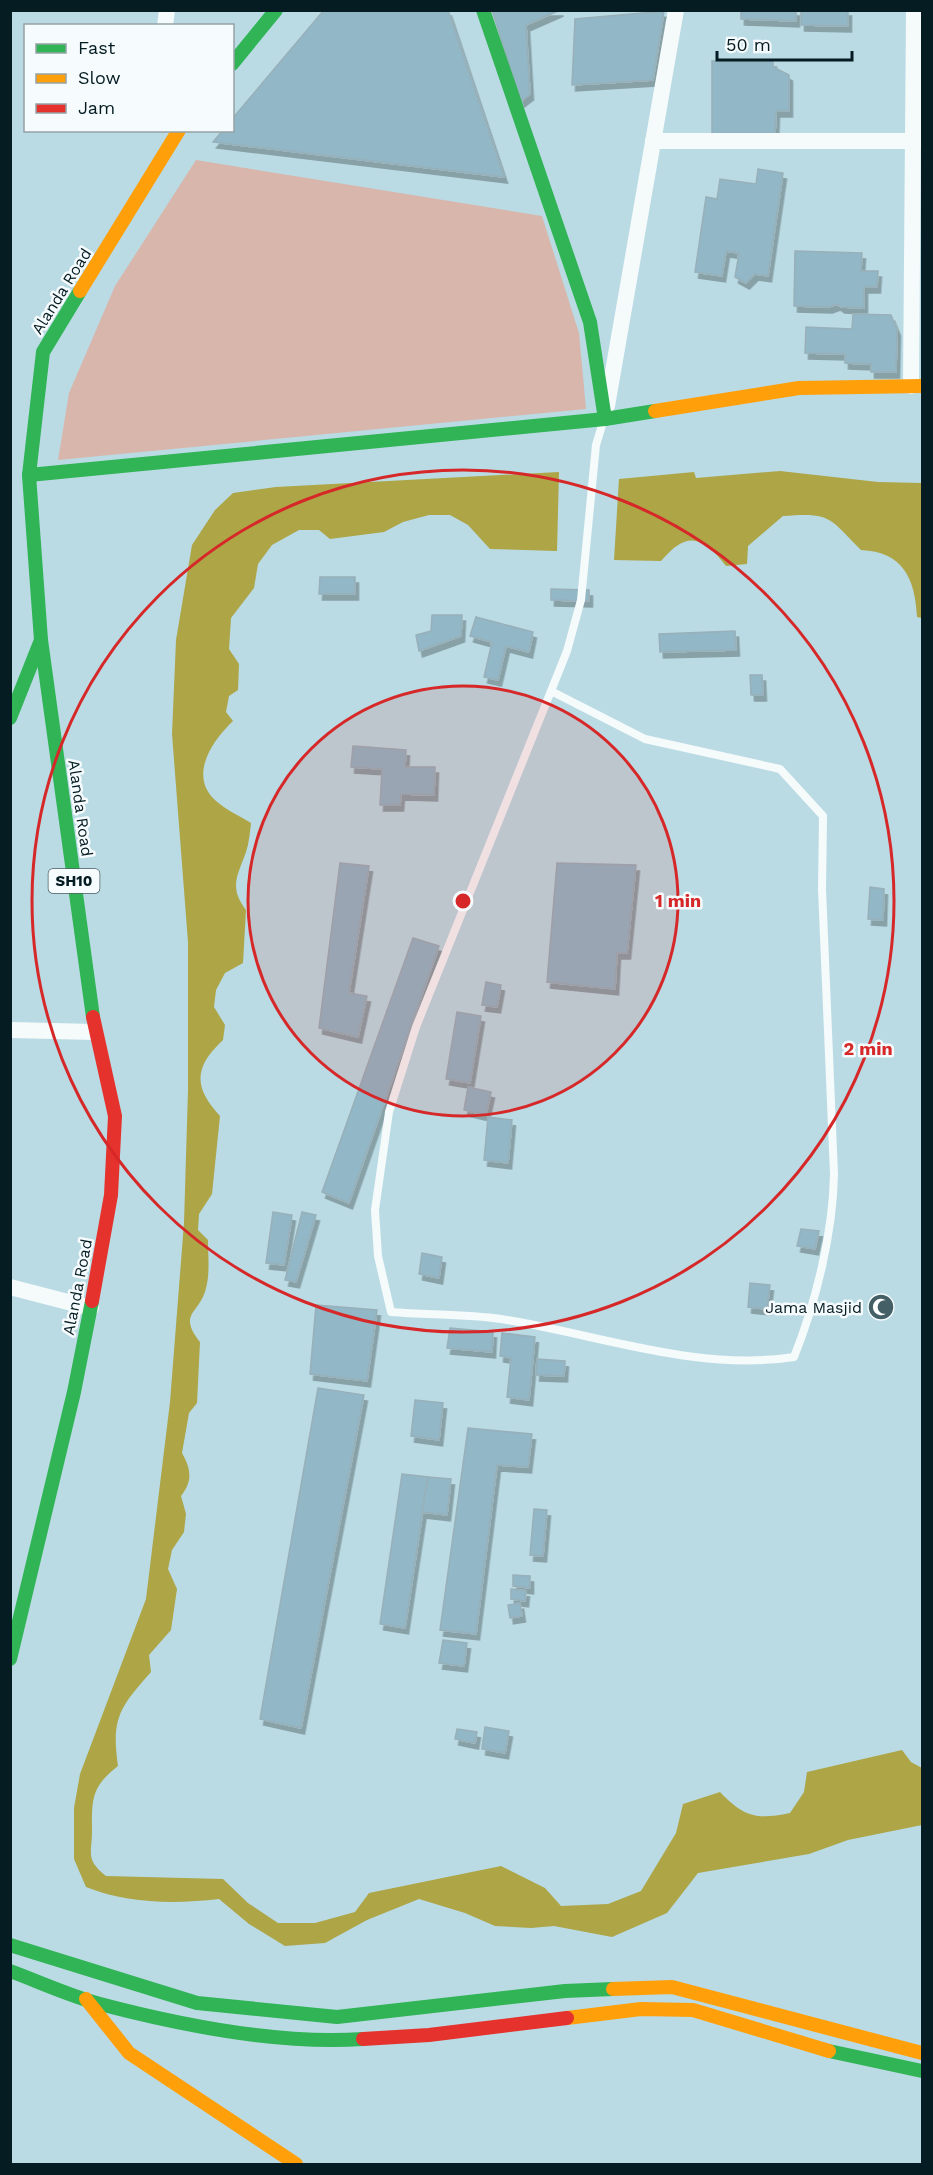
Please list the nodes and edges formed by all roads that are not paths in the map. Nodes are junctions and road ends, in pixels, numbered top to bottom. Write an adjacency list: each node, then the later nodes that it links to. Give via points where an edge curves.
1 (276, 10): 5 (main road)
2 (483, 10): 10 (main road, via 590,322)
3 (676, 10): 7 (street)
4 (914, 10): 8 (street)
5 (234, 62)
6 (178, 132): 11 (main road, Alanda Road / SH10, via 43,352)
7 (653, 141): 8 (street); 10 (street)
8 (918, 141): 9 (street)
9 (917, 386): 10 (main road, via 800,388)
10 (604, 419): 11 (main road); 13 (lane, via 596,446 581,600)
11 (30, 474): 12 (main road, Alanda Road / SH10)
12 (41, 640): 14 (main road); 16 (main road, Alanda Road / SH10)
13 (551, 691): 13 (lane, via 416,1027 389,1112 375,1210 378,1256 391,1312 500,1319 631,1347 708,1357 769,1361 794,1357 804,1332 833,1212 823,816 780,769 645,739)
14 (10, 718)
15 (10, 1030): 16 (street)
16 (95, 1032): 18 (main road, Alanda Road / SH10, via 115,1116 111,1195)
17 (10, 1287): 18 (street)
18 (91, 1308): 19 (main road, Alanda Road / SH10)
19 (10, 1659)
20 (10, 1944): 23 (main road, via 197,2003 337,2017 565,1990 672,1987)
21 (10, 1971): 22 (main road)
22 (86, 1999): 24 (main road, via 220,2029 337,2041 429,2035 641,2009 693,2010 809,2048); 25 (main road, via 129,2053)
23 (922, 2053)
24 (922, 2071)
25 (296, 2164)

